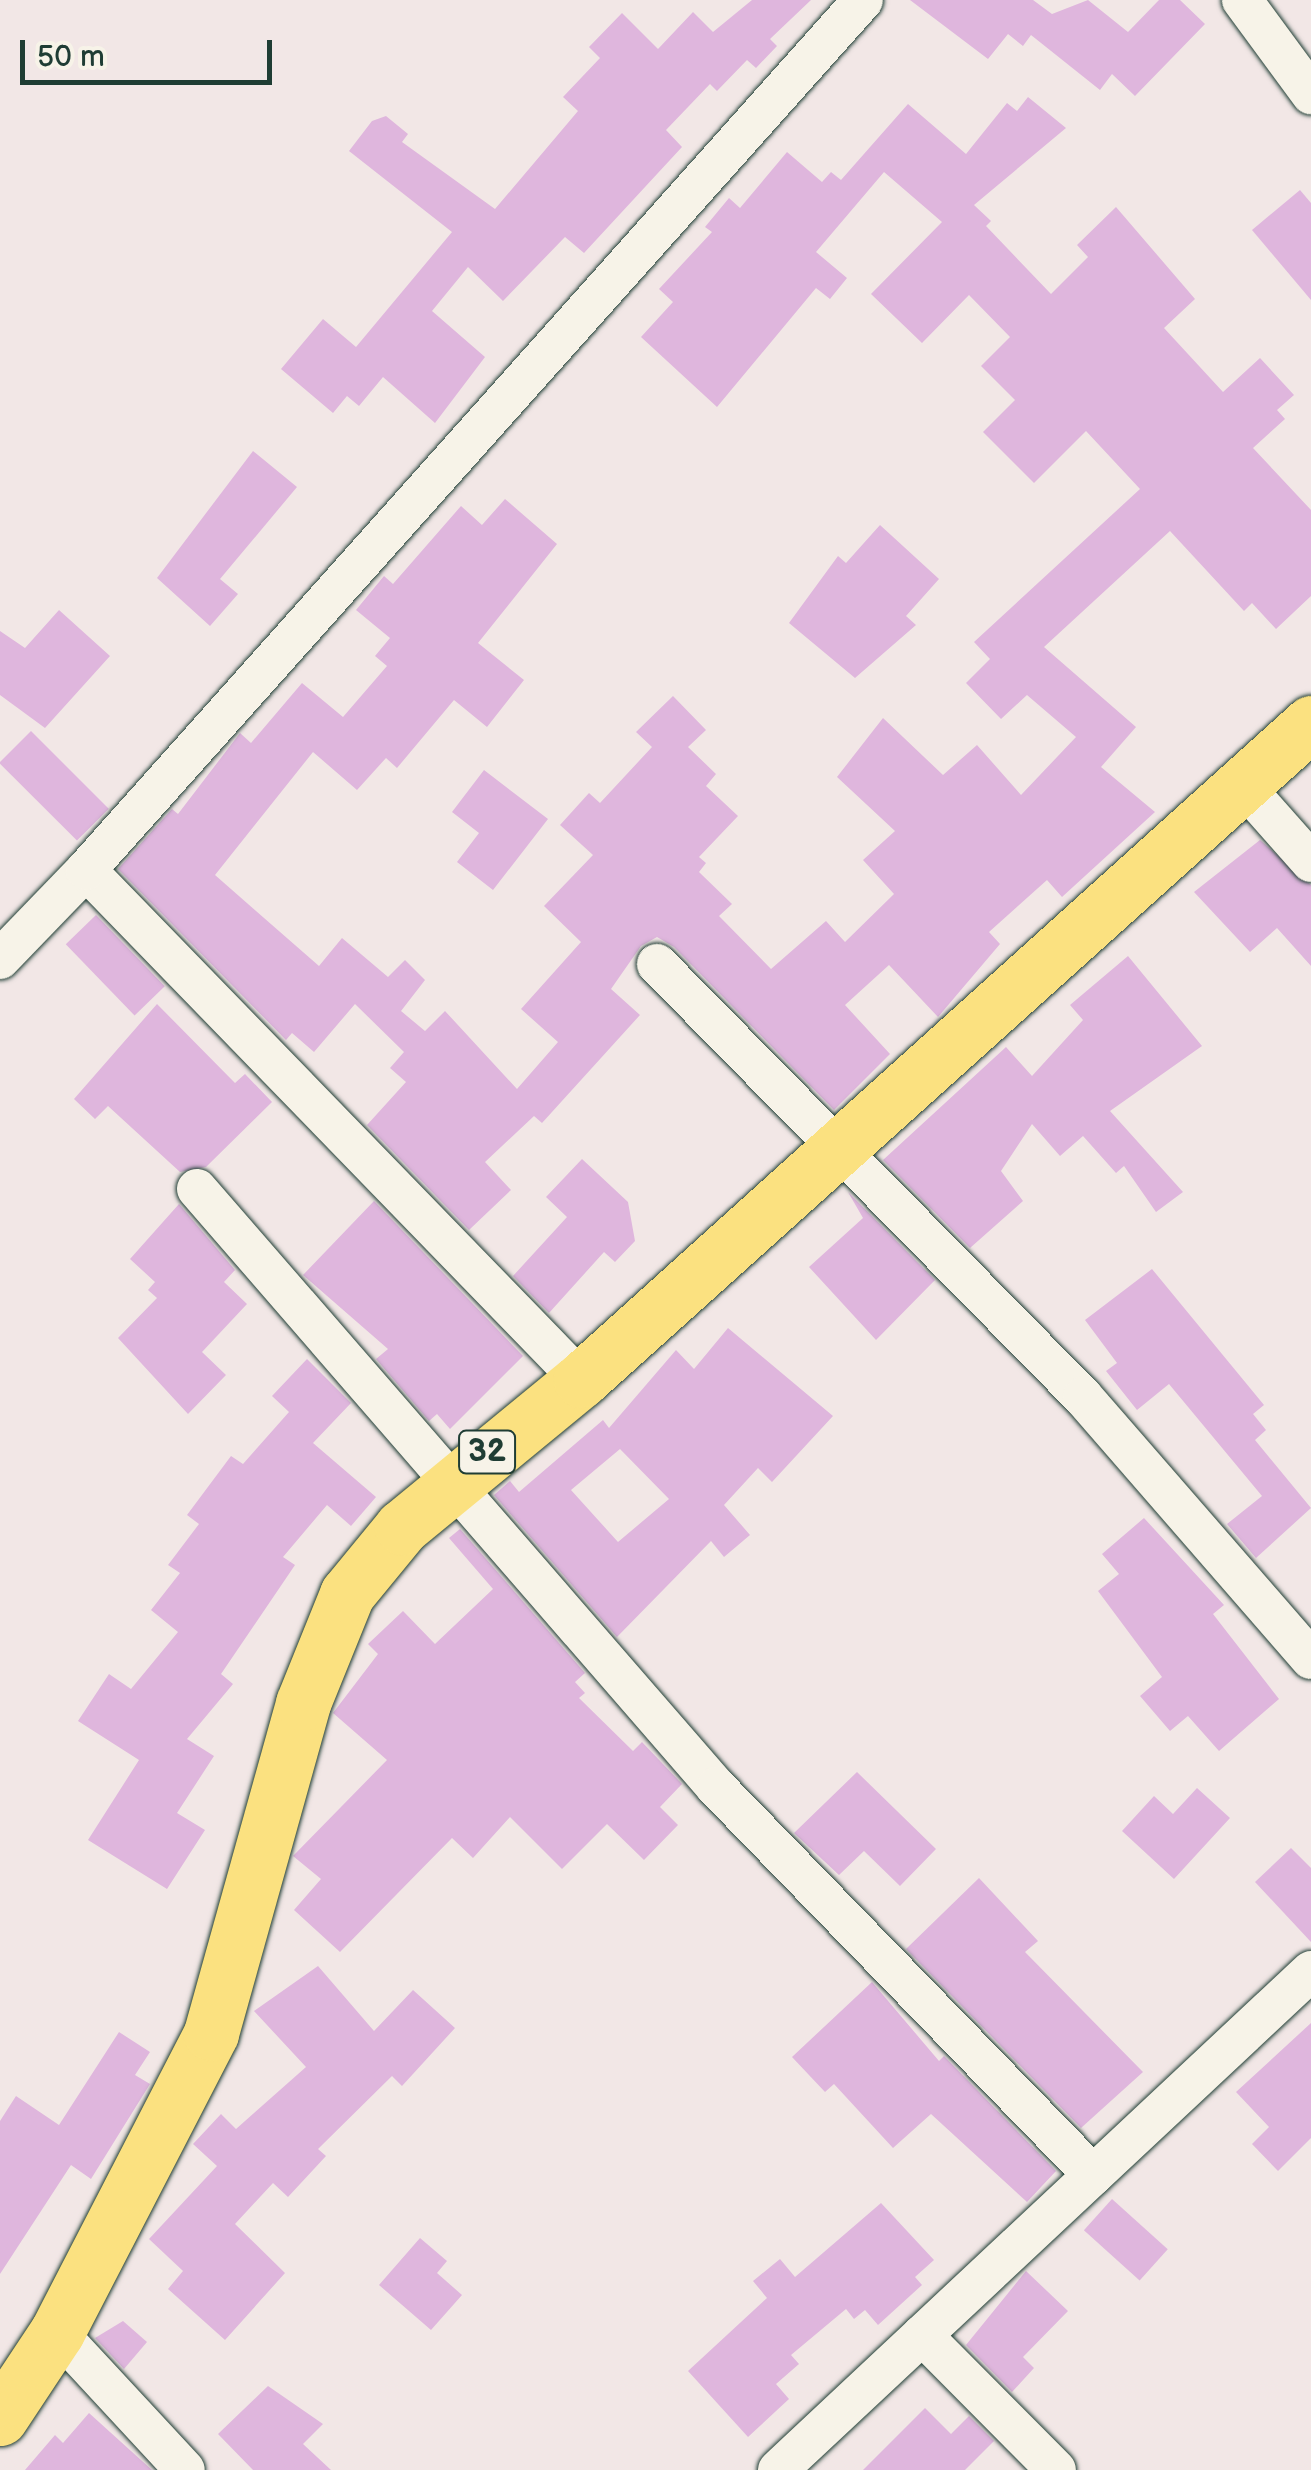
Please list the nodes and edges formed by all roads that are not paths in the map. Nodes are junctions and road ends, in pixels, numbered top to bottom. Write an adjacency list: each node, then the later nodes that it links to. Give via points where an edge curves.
1 (863, 0): 7 (street)
2 (1242, 0): 3 (street)
3 (1311, 94)
4 (1311, 723): 5 (highway, 32)
5 (1242, 784): 6 (street); 10 (highway, 32)
6 (1311, 862)
7 (86, 870): 8 (street); 12 (street)
8 (0, 960)
9 (656, 964): 10 (street)
10 (842, 1146): 12 (highway, 32); 14 (street, via 1084,1397)
11 (196, 1188): 13 (street)
12 (580, 1380): 13 (highway, 32)
13 (452, 1482): 16 (street, via 716,1787); 17 (highway, 32, via 391,1541 324,1638 212,2033)
14 (1311, 1660)
15 (1311, 1970): 16 (street)
16 (1093, 2175): 18 (street)
17 (57, 2332): 19 (highway, 32); 20 (street)
18 (922, 2335): 21 (street); 22 (street)
19 (0, 2418)
20 (185, 2470)
21 (778, 2470)
22 (1056, 2470)

